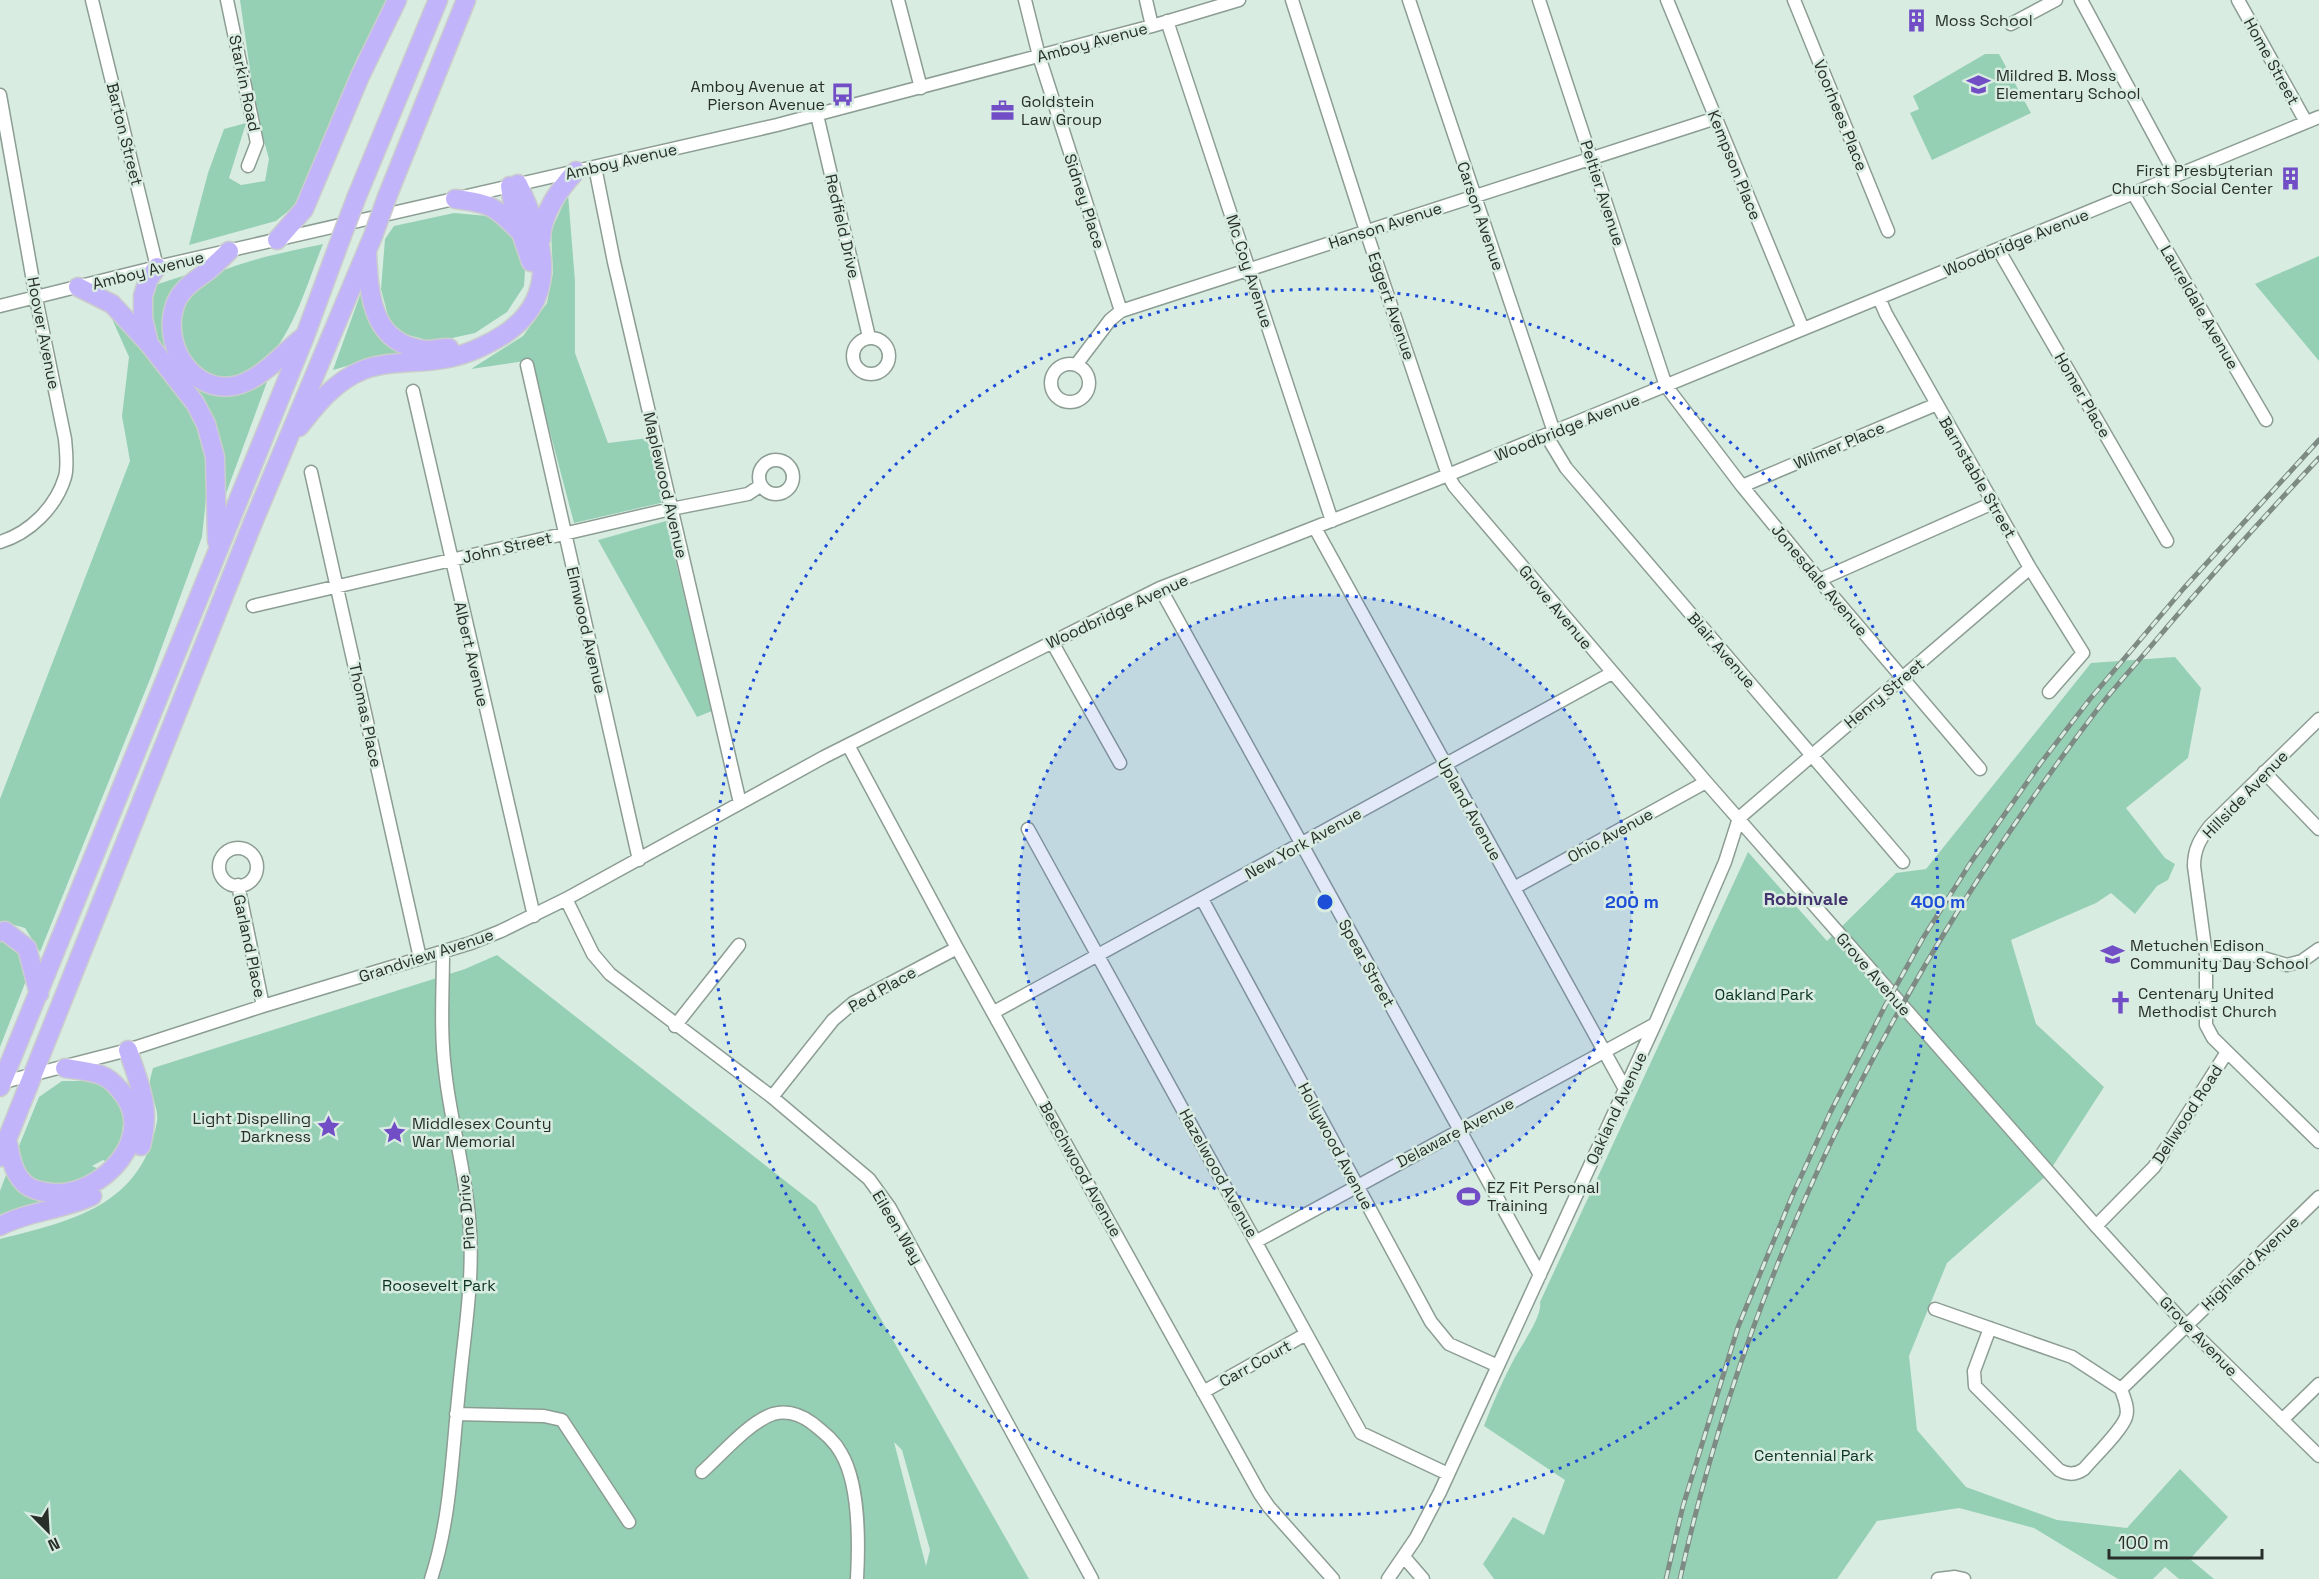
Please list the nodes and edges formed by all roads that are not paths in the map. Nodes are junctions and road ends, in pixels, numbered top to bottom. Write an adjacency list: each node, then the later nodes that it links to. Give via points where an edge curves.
1 (92, 0): 45 (street, Barton Street)
2 (227, 0): 29 (street, Starkin Road, via 257,144)
3 (397, 0): 40 (highway, via 304,209)
4 (438, 0): 53 (highway, bridge, via 340,238)
5 (466, 0): 41 (highway, bridge)
6 (898, 0): 22 (street)
7 (1024, 0): 21 (street, Sidney Place)
8 (1146, 0): 20 (street)
9 (1239, 0): 18 (street, Amboy Avenue)
10 (1292, 0): 37 (street, Eggert Avenue)
11 (1409, 0): 35 (street, Carson Avenue)
12 (1539, 0): 28 (street, Peltier Avenue)
13 (1667, 0): 26 (street, Kempson Place)
14 (1794, 0): 38 (street, Voorhees Place)
15 (2056, 0): 19 (street)
16 (2081, 0): 32 (street)
17 (2238, 0): 27 (street, Home Street)
18 (1167, 21): 20 (street, Amboy Avenue); 46 (street, Mc Coy Avenue)
19 (2011, 24)
20 (1152, 26): 21 (street, Amboy Avenue)
21 (1039, 56): 22 (street, Amboy Avenue); 51 (street, Sidney Place)
22 (921, 88): 24 (street, Amboy Avenue)
23 (0, 95): 48 (street, Hoover Avenue)
24 (817, 115): 30 (street, Amboy Avenue); 54 (street, Redfield Drive)
25 (2319, 117): 27 (street, Woodbridge Avenue)
26 (1716, 118): 28 (street, Hanson Avenue); 52 (street, Kempson Place)
27 (2306, 122): 32 (street, Woodbridge Avenue)
28 (1592, 159): 35 (street, Hanson Avenue); 58 (street, Peltier Avenue)
29 (248, 166)
30 (595, 167): 31 (street, Amboy Avenue); 69 (street, Maplewood Avenue)
31 (576, 171): 33 (street, Amboy Avenue); 43 (highway, via 541,225)
32 (2176, 176): 34 (street, Woodbridge Avenue)
33 (514, 185): 36 (street, Amboy Avenue); 39 (highway, via 514,212); 43 (highway, via 534,224)
34 (2133, 193): 42 (street, Woodbridge Avenue); 61 (street, Laureldale Avenue)
35 (1474, 196): 37 (street, Hanson Avenue); 62 (street, Carson Avenue)
36 (456, 199): 39 (highway, via 483,202 500,211); 40 (street, Amboy Avenue)
37 (1366, 231): 46 (street, Hanson Avenue); 65 (street, Eggert Avenue)
38 (1888, 231)
39 (523, 235): 41 (highway, via 531,259 531,282 505,322 453,347 426,350 402,343 386,331 373,311)
40 (277, 240): 44 (street, Amboy Avenue)
41 (370, 242): 63 (highway)
42 (1998, 249): 49 (street, Woodbridge Avenue); 73 (street, Homer Place)
43 (540, 250): 63 (highway, via 542,283 534,304 523,320 504,335 455,357 363,370 321,398)
44 (229, 251): 45 (street, Amboy Avenue); 53 (highway, via 189,284 176,304 173,341 187,369 207,383 223,387 246,382)
45 (157, 267): 47 (street, Amboy Avenue); 55 (highway, via 143,296)
46 (1249, 270): 51 (street, Hanson Avenue); 70 (street, Mc Coy Avenue)
47 (78, 287): 48 (street, Amboy Avenue); 55 (highway, via 111,304)
48 (36, 298): 50 (street, Amboy Avenue); 74 (street, Hoover Avenue, via 65,439 66,475 52,504 16,537)
49 (1879, 298): 52 (street, Woodbridge Avenue); 60 (street, Barnstable Street)
50 (0, 306)
51 (1121, 311): 57 (street, Hanson Avenue)
52 (1803, 329): 58 (street, Woodbridge Avenue)
53 (305, 336): 75 (highway)
54 (869, 338)
55 (149, 345): 75 (highway, via 190,396 206,424 217,479)
56 (527, 365): 72 (street, Elmwood Avenue)
57 (1076, 365)
58 (1666, 386): 62 (street, Woodbridge Avenue); 67 (street, Jonesdale Avenue)
59 (413, 391): 76 (street, Albert Avenue)
60 (1937, 404): 67 (street, Wilmer Place); 68 (street, Barnstable Street)
61 (2266, 420)
62 (1550, 433): 65 (street, Woodbridge Avenue); 88 (street, Blair Avenue, via 1566,468)
63 (286, 442): 124 (highway)
64 (311, 472): 79 (street, Thomas Place)
65 (1448, 475): 70 (street, Woodbridge Avenue); 83 (street, Grove Avenue)
66 (760, 486): 69 (street, John Street, via 748,494)
67 (1742, 486): 78 (street, Jonesdale Avenue)
68 (1993, 503): 77 (street, Barnstable Street); 78 (street)
69 (672, 509): 72 (street, John Street); 95 (street, Maplewood Avenue)
70 (1332, 521): 71 (street, Woodbridge Avenue)
71 (1316, 528): 80 (street, Woodbridge Avenue); 91 (street, Upland Avenue)
72 (565, 534): 76 (street, John Street); 100 (street, Elmwood Avenue)
73 (2167, 541)
74 (0, 542)
75 (217, 549): 115 (highway)
76 (451, 560): 79 (street, John Street); 106 (street, Albert Avenue)
77 (2030, 568): 84 (street, Henry Street); 85 (street, Barnstable Street, via 2083,653)
78 (1819, 580): 84 (street, Jonesdale Avenue)
79 (338, 586): 81 (street, John Street); 114 (street, Thomas Place)
80 (1160, 588): 82 (street, Woodbridge Avenue); 99 (street, Spear Street)
81 (253, 606)
82 (1052, 642): 87 (street, Woodbridge Avenue); 90 (street)
83 (1612, 673): 91 (street, New York Avenue); 94 (street, Grove Avenue)
84 (1902, 678): 88 (street, Henry Street); 92 (street, Jonesdale Avenue)
85 (2049, 692)
86 (2319, 719): 93 (street, Hillside Avenue)
87 (848, 745): 89 (street, Woodbridge Avenue); 109 (street, Beechwood Avenue)
88 (1812, 754): 96 (street, Henry Street); 101 (street, Blair Avenue)
89 (824, 757): 95 (street, Grandview Avenue)
90 (1120, 762)
91 (1446, 765): 99 (street, New York Avenue); 103 (street, Upland Avenue)
92 (1980, 769)
93 (2264, 772): 98 (street); 112 (street, Hillside Avenue, via 2210,826 2194,854)
94 (1706, 782): 96 (street, Grove Avenue); 103 (street, Ohio Avenue)
95 (740, 803): 100 (street, Grandview Avenue)
96 (1739, 818): 118 (street, Oakland Avenue, via 1725,862); 135 (street, Grove Avenue)
97 (1028, 829): 113 (street, Hazelwood Avenue)
98 (2319, 829)
99 (1301, 844): 105 (street, New York Avenue); 128 (street, Spear Street)
100 (639, 860): 104 (street, Grandview Avenue)
101 (1903, 862)
102 (238, 885): 116 (street, Garland Place)
103 (1514, 888): 121 (street, Upland Avenue)
104 (566, 899): 106 (street, Grandview Avenue); 119 (street, Eileen Way, via 593,954 610,974)
105 (1202, 899): 113 (street, New York Avenue); 132 (street, Hollywood Avenue)
106 (534, 916): 111 (street, Grandview Avenue)
107 (0, 932): 115 (highway, via 5,931 27,948)
108 (739, 945): 119 (street)
109 (957, 948): 117 (street, Beechwood Avenue); 127 (street, Ped Place, via 852,1003 833,1020)
110 (2319, 949): 112 (street, via 2302,961 2287,965 2246,953)
111 (443, 951): 114 (street, Grandview Avenue); 146 (street, Pine Drive, via 445,1072 471,1242)
112 (2206, 955): 122 (street, Hillside Avenue, via 2206,1025)
113 (1099, 957): 117 (street, New York Avenue); 136 (street, Hazelwood Avenue)
114 (420, 958): 116 (street, Grandview Avenue)
115 (39, 994): 125 (highway)
116 (263, 1006): 120 (street, Grandview Avenue)
117 (994, 1012): 145 (street, Beechwood Avenue)
118 (1655, 1024): 121 (street, Delaware Avenue); 126 (street, Oakland Avenue)
119 (675, 1026): 127 (street, Eileen Way)
120 (128, 1050): 123 (street, Grandview Avenue); 134 (highway, via 146,1119 140,1150 128,1170 107,1189 81,1202)
121 (1604, 1052): 126 (street, Upland Avenue); 128 (street, Delaware Avenue)
122 (2227, 1052): 130 (street, Hillside Avenue); 135 (street, Dellwood Road, via 2154,1167)
123 (65, 1068): 124 (street, Grandview Avenue); 129 (highway, via 101,1075 124,1094 130,1106 133,1133 118,1164 89,1187 74,1192 42,1192 22,1182)
124 (32, 1076): 125 (street, Grandview Avenue); 129 (highway)
125 (1, 1084)
126 (1625, 1089): 137 (street, Oakland Avenue)
127 (772, 1097): 155 (street, Eileen Way, via 868,1179 890,1208)
128 (1459, 1130): 132 (street, Delaware Avenue); 137 (street, Spear Street)
129 (7, 1139): 131 (highway)
130 (2319, 1142)
131 (0, 1157)
132 (1357, 1185): 136 (street, Delaware Avenue); 142 (street, Hollywood Avenue, via 1439,1334 1461,1351)
133 (2319, 1197): 139 (street, Highland Avenue)
134 (0, 1226)
135 (2096, 1226): 139 (street, Grove Avenue)
136 (1257, 1241): 141 (street, Hazelwood Avenue)
137 (1539, 1275): 142 (street, Oakland Avenue)
138 (1935, 1309): 140 (street)
139 (2186, 1325): 144 (street, Highland Avenue); 147 (street, Grove Avenue)
140 (1990, 1328): 144 (street, via 2072,1357); 144 (street, via 1974,1371 1975,1386 2064,1473 2084,1469 2121,1426 2127,1417 2127,1405)
141 (1306, 1335): 145 (street, Carr Court); 150 (street, Hazelwood Avenue, via 1361,1433)
142 (1498, 1366): 150 (street, Oakland Avenue)
143 (2319, 1384): 147 (street)
144 (2121, 1389)
145 (1203, 1392): 156 (street, Beechwood Avenue, via 1269,1507)
146 (456, 1414): 151 (street, via 562,1419); 153 (street, Pine Drive, via 448,1505)
147 (2282, 1420): 148 (street, Grove Avenue)
148 (2319, 1456)
149 (702, 1472): 154 (street, via 764,1418 785,1412 806,1419 831,1439 848,1467 855,1503)
150 (1448, 1474): 152 (street, Oakland Avenue)
151 (629, 1522)
152 (1404, 1557): 157 (street, Oakland Avenue); 158 (street)
153 (431, 1579)
154 (856, 1579)
155 (1092, 1579)
156 (1333, 1579)
157 (1388, 1579)
158 (1423, 1579)
159 (1938, 1579): 160 (street)
160 (1964, 1579)

